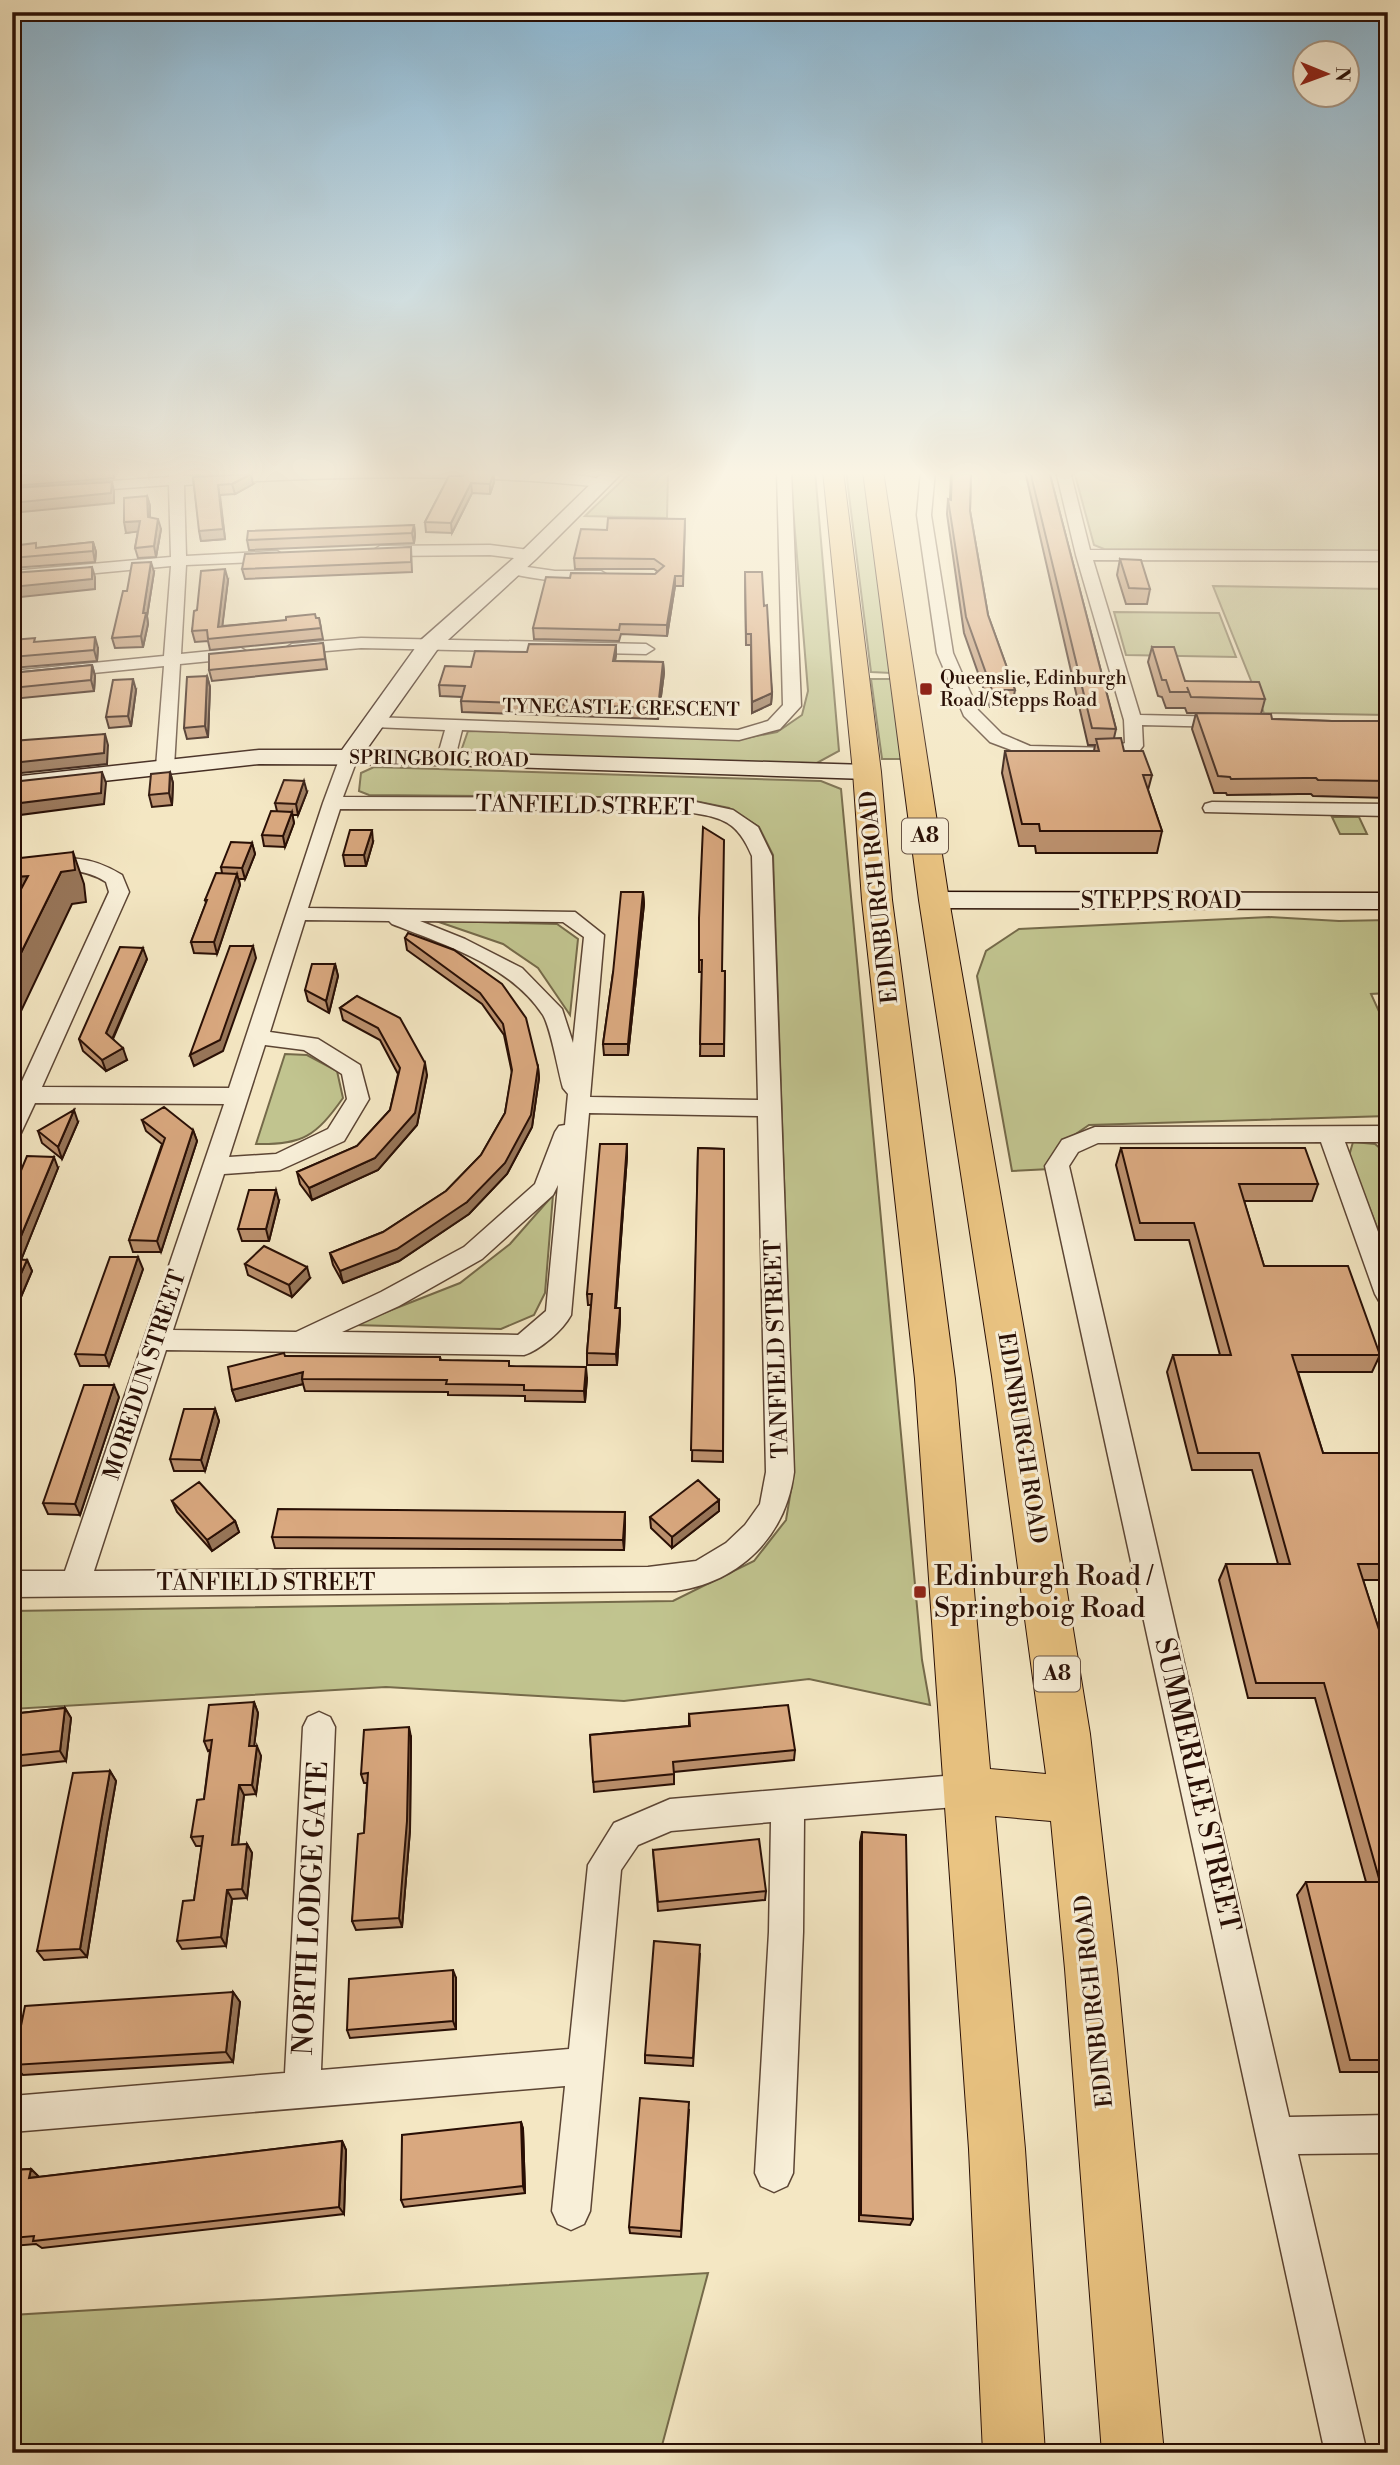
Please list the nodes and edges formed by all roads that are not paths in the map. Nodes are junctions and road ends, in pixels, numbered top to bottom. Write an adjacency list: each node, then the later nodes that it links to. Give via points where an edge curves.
1 (178, 586): 12 (street)
2 (495, 586): 8 (main road)
3 (788, 586): 17 (street, TYNECASTLE CRESCENT, via 792,706 774,725 739,735)
4 (846, 586): 21 (main road, EDINBURGH ROAD / A8)
5 (889, 586): 22 (main road, EDINBURGH ROAD / A8)
6 (935, 586): 14 (street, via 945,653 970,712 996,738 1027,751 1113,753 1134,746)
7 (1093, 586): 14 (street)
8 (429, 645): 9 (street); 10 (street, via 361,643); 15 (main road)
9 (646, 649)
10 (280, 650)
11 (253, 652): 12 (street)
12 (172, 660): 13 (street); 20 (street)
13 (12, 676)
14 (1133, 720): 16 (street)
15 (373, 722): 17 (street, TYNECASTLE CRESCENT); 18 (main road)
16 (1241, 722)
17 (455, 725): 19 (street)
18 (349, 757): 19 (main road, SPRINGBOIG ROAD); 20 (main road, SPRINGBOIG ROAD, via 259,757); 24 (street, MOREDUN STREET)
19 (446, 758): 21 (main road, SPRINGBOIG ROAD)
20 (164, 767): 23 (main road, SPRINGBOIG ROAD)
21 (867, 772): 22 (main road); 28 (main road, EDINBURGH ROAD / A8)
22 (916, 773): 28 (main road, EDINBURGH ROAD / A8)
23 (12, 784)
24 (332, 803): 30 (street, MOREDUN STREET); 36 (street, TANFIELD STREET, via 677,804 734,819 751,831 762,856)
25 (1212, 808): 26 (street)
26 (1388, 810)
27 (12, 870): 33 (street, via 94,866 115,879 118,892)
28 (905, 900): 29 (main road, STEPPS ROAD); 47 (main road, EDINBURGH ROAD / A8, via 934,1379); 48 (main road, EDINBURGH ROAD / A8, via 1014,1389)
29 (1388, 901)
30 (296, 914): 31 (street); 32 (street, MOREDUN STREET)
31 (386, 915): 35 (street, via 458,943 515,973 554,1014); 35 (street, via 568,916 594,935)
32 (257, 1037): 34 (street, MOREDUN STREET); 40 (street, via 310,1044 352,1070 358,1099 336,1135 280,1162)
33 (29, 1094): 34 (street); 37 (street)
34 (238, 1096): 40 (street, MOREDUN STREET)
35 (578, 1105): 36 (street); 43 (street, via 545,1189 473,1253 390,1299); 43 (street, via 558,1315 524,1345)
36 (770, 1108): 45 (street, TANFIELD STREET, via 780,1472 770,1513 748,1541 725,1559 694,1575 648,1580)
37 (12, 1129)
38 (1329, 1134): 39 (street, SUMMERLEE STREET); 41 (street); 54 (street, SUMMERLEE STREET, via 1095,1135 1070,1146 1057,1166)
39 (1388, 1135)
40 (215, 1166): 42 (street, MOREDUN STREET)
41 (1388, 1294)
42 (157, 1339): 43 (street); 45 (street, MOREDUN STREET)
43 (299, 1341)
44 (12, 1584): 45 (street, TANFIELD STREET)
45 (75, 1585)
46 (319, 1727): 51 (street, NORTH LODGE GATE)
47 (968, 1790): 48 (main road); 49 (street); 57 (main road, EDINBURGH ROAD / A8, via 997,2149)
48 (1073, 1800): 58 (main road, EDINBURGH ROAD / A8)
49 (788, 1803): 50 (street, via 670,1815 626,1834 605,1865); 55 (street)
50 (585, 2066): 51 (street, NORTH LODGE GATE); 56 (street)
51 (302, 2090): 52 (street, NORTH LODGE GATE)
52 (12, 2115)
53 (1388, 2134): 54 (street)
54 (1277, 2136): 59 (street, SUMMERLEE STREET)
55 (774, 2174)
56 (571, 2211)
57 (1014, 2453)
58 (1133, 2453)
59 (1346, 2453)

